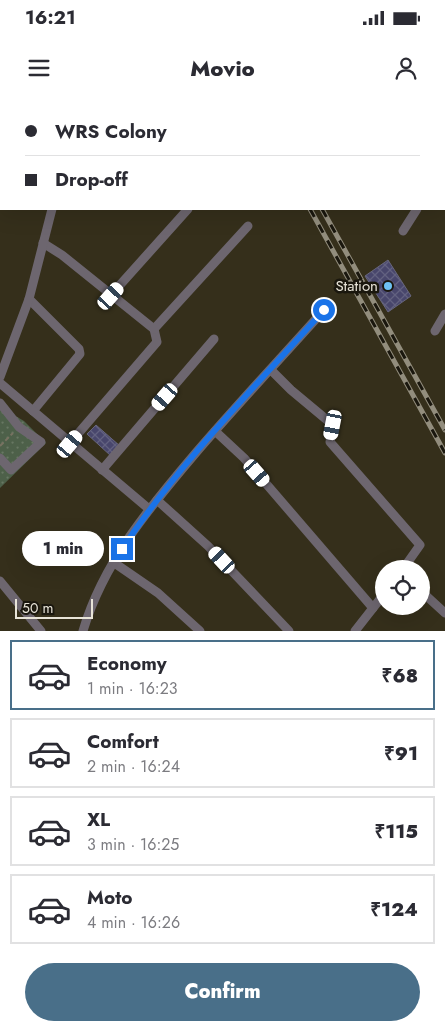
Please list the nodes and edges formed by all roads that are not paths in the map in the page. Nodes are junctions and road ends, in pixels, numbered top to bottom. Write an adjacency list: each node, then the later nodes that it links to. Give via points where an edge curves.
1 (52, 210): 6 (street)
2 (187, 210): 7 (street)
3 (415, 210): 5 (street)
4 (248, 226): 11 (street)
5 (403, 231)
6 (43, 243): 7 (street); 8 (street)
7 (111, 296): 11 (street)
8 (29, 299): 15 (street); 18 (street, via 79,349 80,354)
9 (324, 310): 14 (street)
10 (445, 314): 12 (street)
11 (154, 329): 20 (street, via 157,342)
12 (435, 331)
13 (214, 340): 22 (street)
14 (270, 370): 19 (street); 25 (street, via 333,425 330,442 420,545)
15 (0, 377)
16 (0, 383): 18 (street)
17 (0, 402): 21 (street, via 19,427 41,442 11,470)
18 (33, 410): 20 (street)
19 (215, 431): 23 (street); 30 (street, via 244,458)
20 (70, 444): 22 (street)
21 (0, 458)
22 (102, 470): 24 (street)
23 (157, 500): 24 (street); 35 (street, via 208,546)
24 (149, 509): 26 (street)
25 (409, 560)
26 (113, 562): 33 (street, via 91,604); 34 (street, via 158,593)
27 (0, 581): 32 (street)
28 (430, 600): 31 (street)
29 (375, 605): 30 (street)
30 (373, 608): 36 (street)
31 (445, 614)
32 (40, 631)
33 (83, 631)
34 (200, 631)
35 (289, 631)
36 (355, 631)

